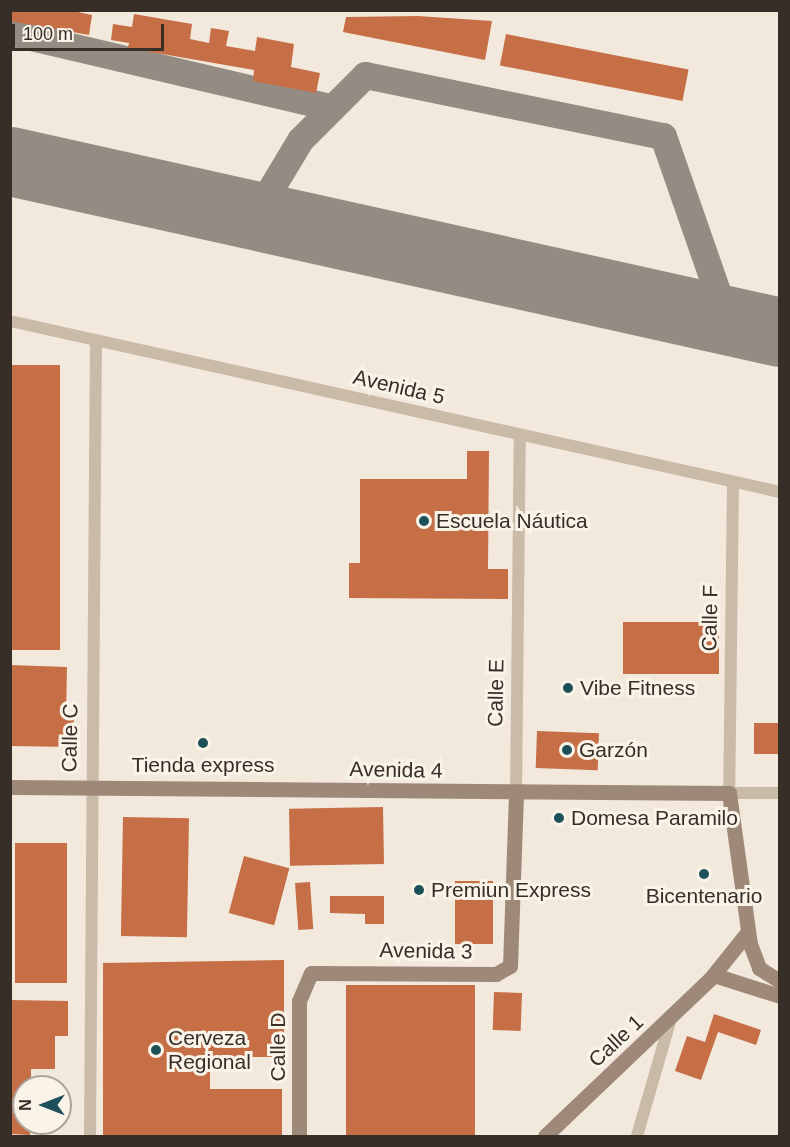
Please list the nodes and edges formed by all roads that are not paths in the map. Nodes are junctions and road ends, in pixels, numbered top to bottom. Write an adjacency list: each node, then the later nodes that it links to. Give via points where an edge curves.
1 (10, 321): 2 (street, Avenida 5)
2 (96, 340): 3 (street, Avenida 5); 6 (street, Calle C)
3 (520, 435): 4 (street, Avenida 5); 10 (street, Calle E)
4 (733, 482): 5 (street, Avenida 5); 8 (street, Calle F)
5 (780, 492)
6 (89, 786): 7 (main road, Avenida 4); 10 (main road, Avenida 4); 18 (street, Calle C)
7 (10, 788)
8 (729, 793): 9 (street, Avenida 4); 10 (main road, Avenida 4); 11 (main road, Calle F)
9 (780, 793)
10 (516, 795): 12 (main road, Calle E)
11 (747, 933): 14 (main road, Calle 1); 15 (main road, Calle F, via 759,968)
12 (514, 952): 13 (main road, Avenida 3, via 510,966 496,974)
13 (323, 970): 19 (main road, Calle D, via 304,980 299,1001)
14 (714, 975): 16 (main road); 17 (main road, Calle 1)
15 (780, 981)
16 (780, 996)
17 (671, 1018): 20 (main road, Calle 1); 21 (street)
18 (90, 1137)
19 (298, 1137)
20 (545, 1137)
21 (637, 1137)

